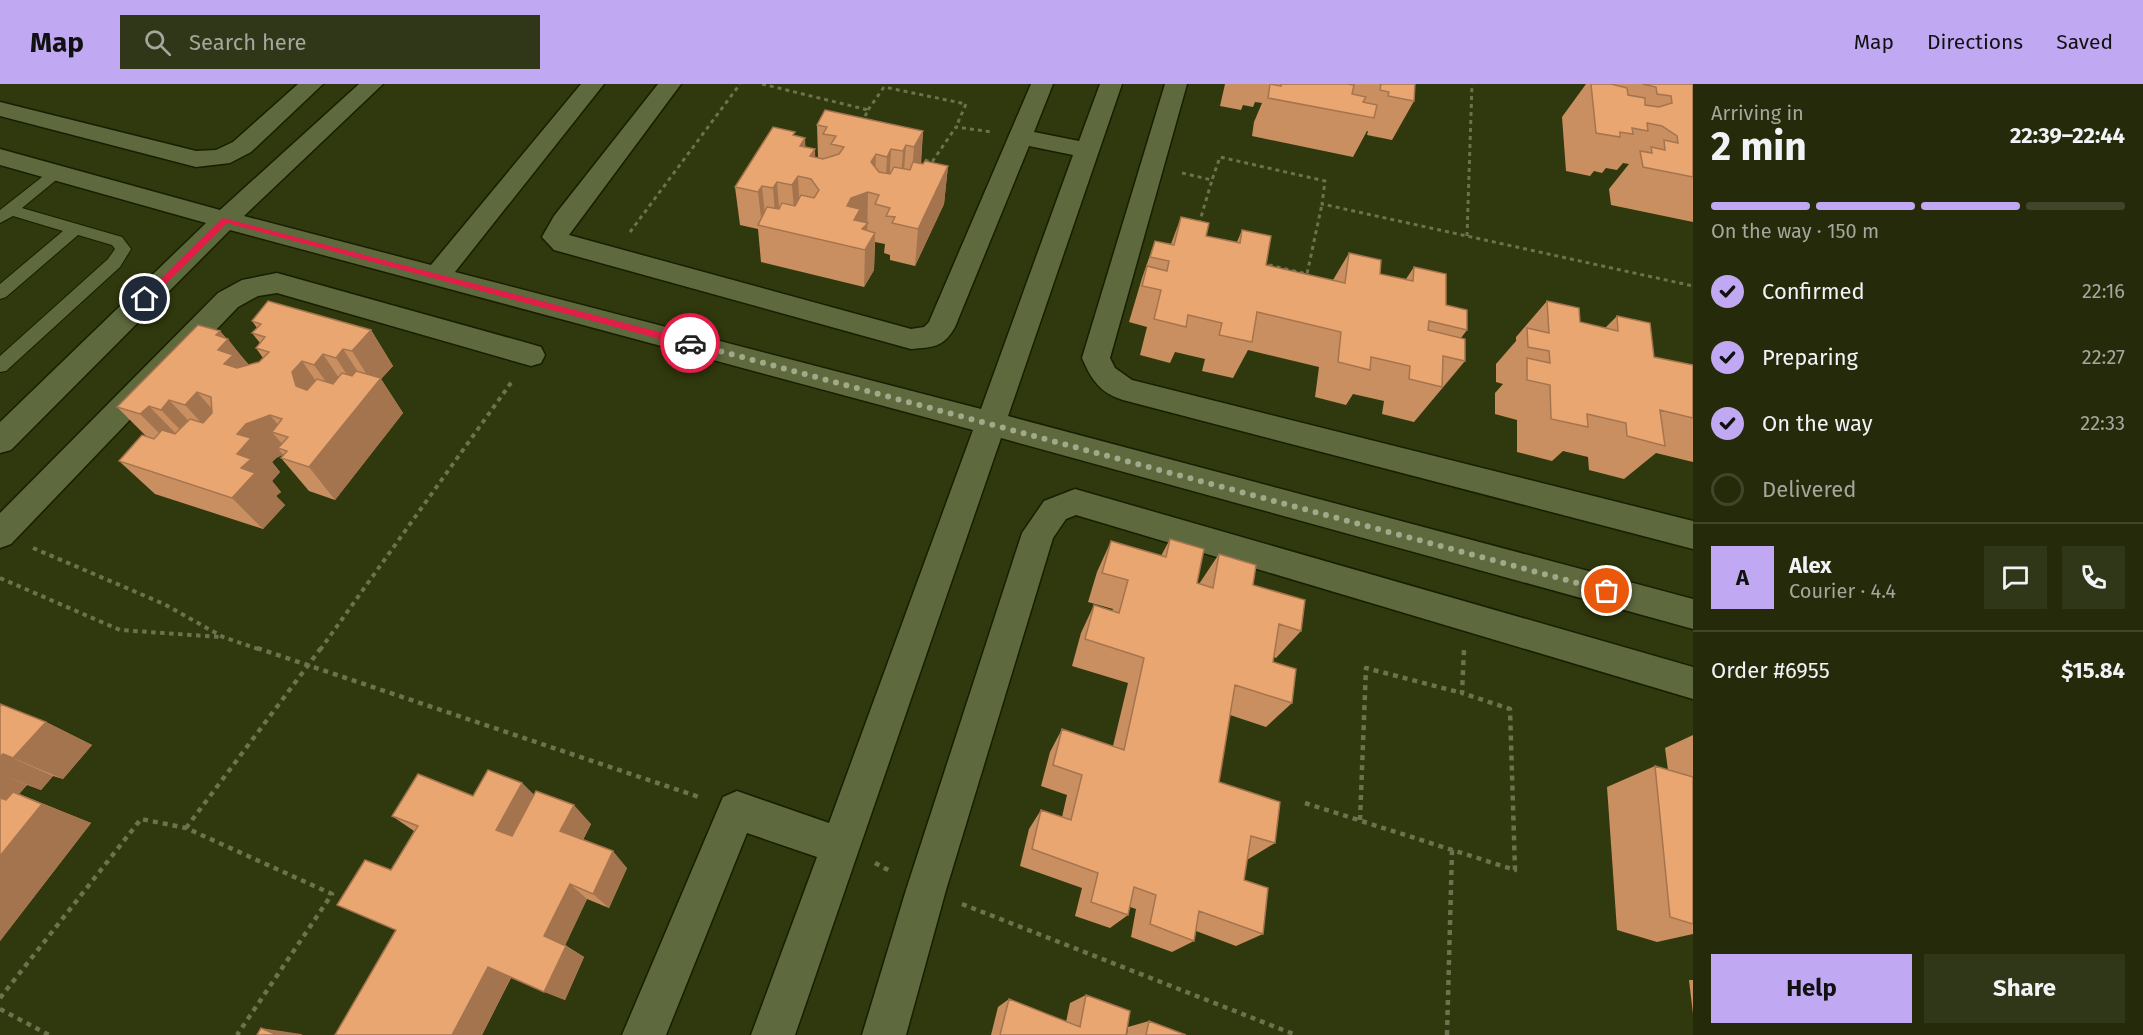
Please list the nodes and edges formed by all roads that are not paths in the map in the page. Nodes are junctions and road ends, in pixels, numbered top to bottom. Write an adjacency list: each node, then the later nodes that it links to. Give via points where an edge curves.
1 (312, 84): 8 (street, via 242,147 221,158 196,159)
2 (372, 84): 14 (street)
3 (592, 84): 16 (street)
4 (670, 84): 9 (street, via 555,237 563,244 911,339 932,337 941,327)
5 (1042, 84): 9 (street)
6 (1112, 84): 10 (street)
7 (1176, 84): 23 (street, via 1096,358 1104,375 1123,389)
8 (0, 109)
9 (1019, 136): 10 (street)
10 (1088, 151): 20 (street)
11 (0, 157): 12 (street)
12 (56, 173): 13 (lane); 14 (street)
13 (5, 214): 15 (lane)
14 (225, 220): 16 (street); 21 (street)
15 (76, 228): 17 (lane); 19 (lane, via 117,241 123,249 114,263)
16 (437, 276): 20 (street)
17 (0, 293)
18 (531, 355): 22 (street, via 277,284 252,287 228,300)
19 (0, 366)
20 (990, 423): 24 (street); 26 (street)
21 (0, 441)
22 (0, 534)
23 (1693, 535)
24 (1693, 614)
25 (1693, 683): 29 (street, via 1075,502 1055,510 1038,533)
26 (840, 846): 27 (street, via 737,810); 28 (street)
27 (644, 1035)
28 (773, 1035)
29 (884, 1035)

